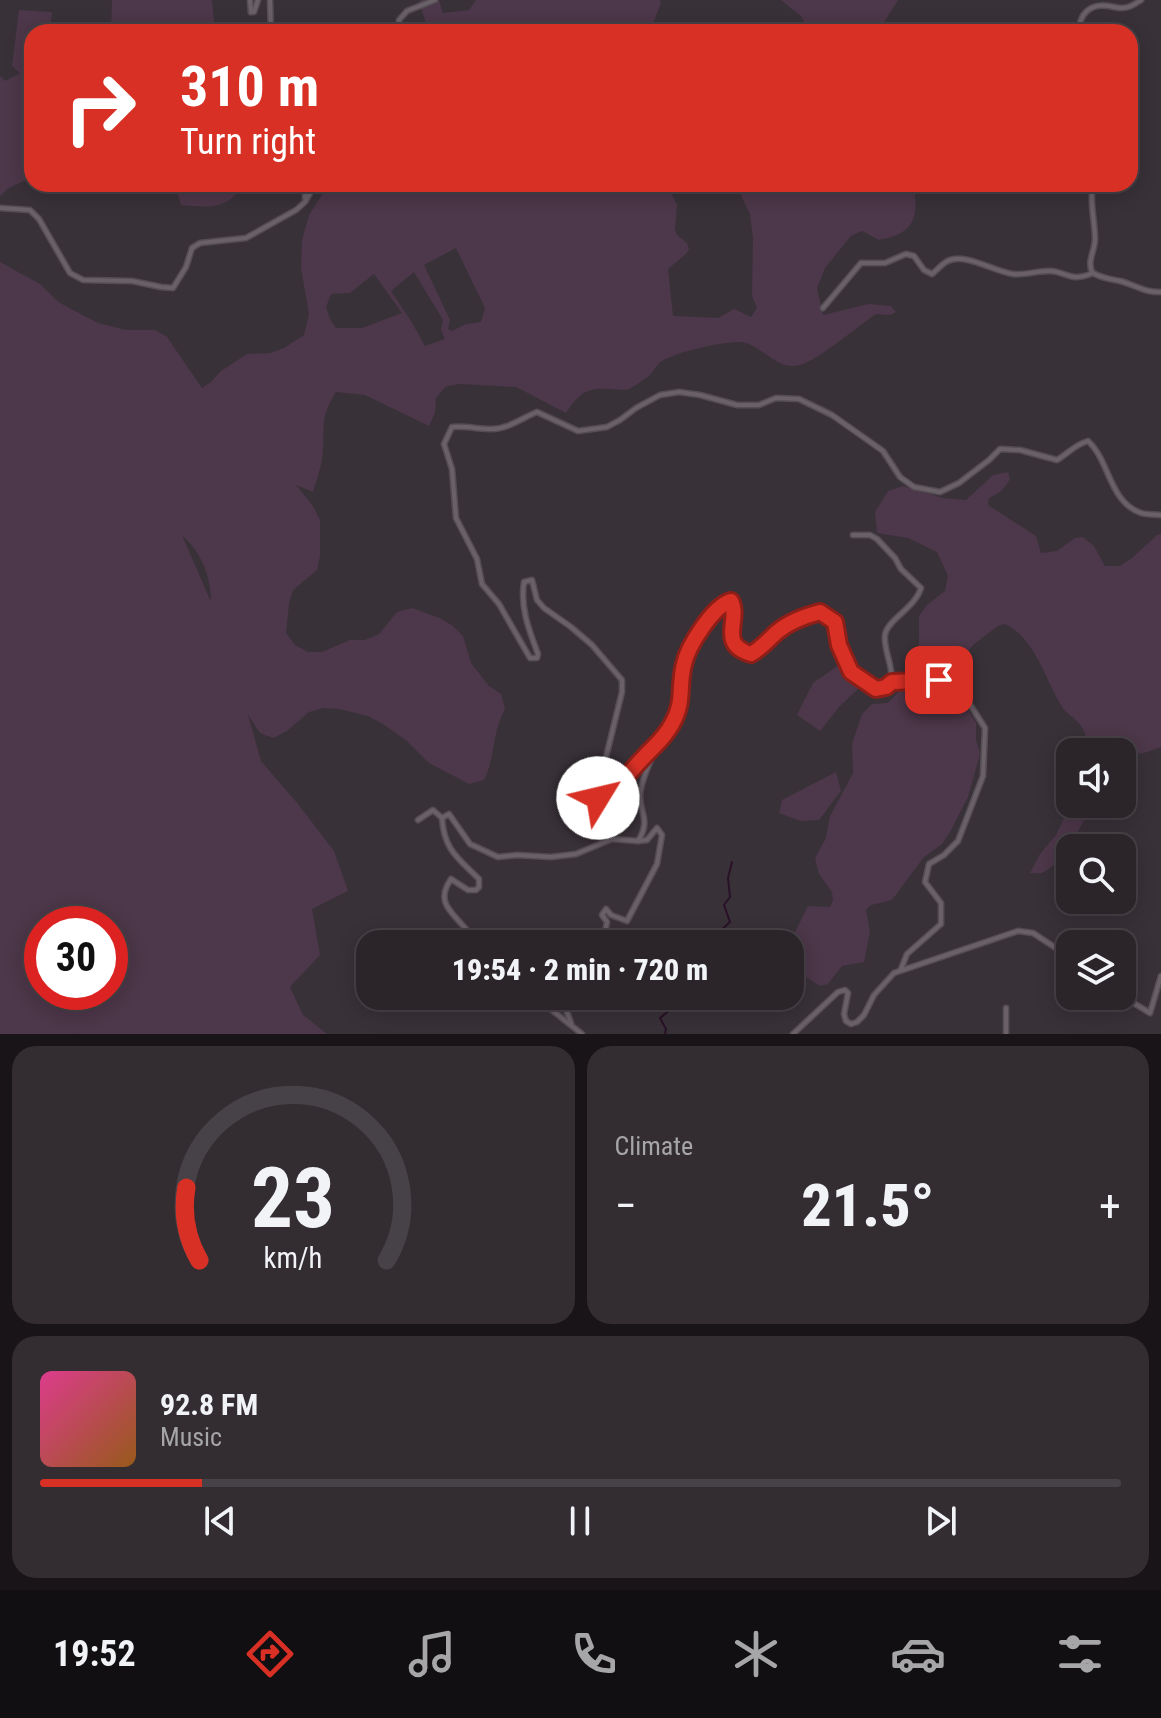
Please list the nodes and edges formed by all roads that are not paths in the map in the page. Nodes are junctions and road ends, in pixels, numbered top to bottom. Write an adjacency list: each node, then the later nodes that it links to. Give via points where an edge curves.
1 (250, 0): 2 (street, via 251,12)
2 (258, 0)
3 (270, 0): 6 (street)
4 (435, 0): 7 (street, via 407,11)
5 (1141, 0): 8 (street, via 1120,8 1097,6)
6 (271, 24)
7 (399, 24)
8 (1080, 24)
9 (306, 192): 12 (street)
10 (311, 192): 12 (street)
11 (1093, 192): 14 (street)
12 (305, 202): 13 (street, via 246,238 192,248 173,288 83,280 70,273 30,210)
13 (0, 208)
14 (1093, 273): 15 (street); 16 (street, via 1078,279 1056,271 1013,274 956,258 932,274 906,254 885,263 861,263)
15 (1161, 292)
16 (823, 308)
17 (1161, 515): 20 (street, via 1141,513 1123,501 1088,441 1057,460 1000,449 940,492 914,487 900,477 883,451 799,399 737,405 679,392 660,395 607,427 578,431 537,412 495,430 452,427 444,444 456,518 477,559 482,584 530,658 538,654 522,595 524,582 532,580 544,608 592,645 622,680 607,774 598,798 612,795)
18 (853, 535): 19 (street, via 877,539 921,588 912,605 888,626)
19 (892, 682): 20 (street, via 876,689 851,672 835,622 820,612 800,617 751,654 741,651 731,630 734,606 725,602 687,653 680,708); 27 (street, via 962,679 985,728 983,776 958,841 929,864 925,882 941,903 941,924 907,954)
20 (660, 743): 23 (street, via 640,790 646,821)
21 (442, 818): 22 (street, via 433,810); 23 (street, via 449,814 470,844 498,857 551,857 576,854 612,839); 24 (street, via 450,849 479,879 476,890 451,879 446,887 444,902)
22 (418, 820)
23 (638, 841): 25 (street, via 647,840 657,828 662,835 657,864 627,921 606,909)
24 (468, 930)
25 (606, 930)
26 (1056, 948): 27 (street, via 1033,933 1018,931)
27 (901, 969): 35 (street, via 874,995 857,1022 846,1021 845,990)
28 (1161, 976): 29 (street, via 1150,1013)
29 (1136, 1004)
30 (1006, 1008): 36 (street)
31 (552, 1010): 33 (street)
32 (566, 1010): 33 (street)
33 (571, 1025): 34 (street)
34 (582, 1034)
35 (793, 1034)
36 (1006, 1034)

